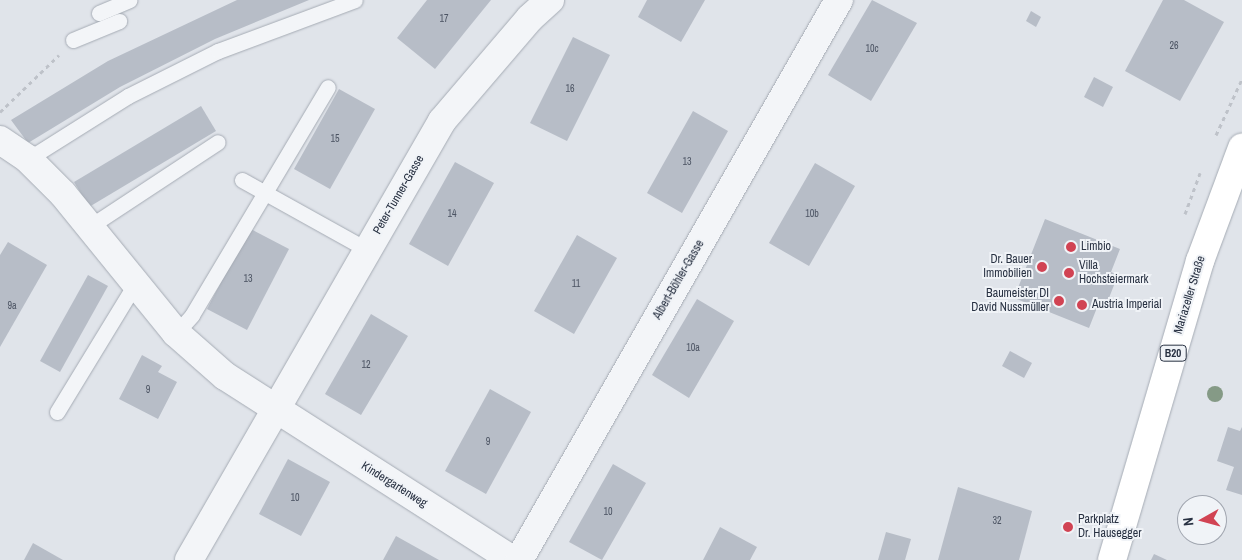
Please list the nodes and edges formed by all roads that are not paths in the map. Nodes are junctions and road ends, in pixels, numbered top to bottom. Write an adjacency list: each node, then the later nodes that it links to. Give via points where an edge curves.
1 (129, 0): 5 (lane)
2 (355, 0): 12 (lane, via 218,51 128,96)
3 (550, 0): 16 (street, Peter-Tunner-Gasse, via 530,18 442,122)
4 (839, 0): 23 (street, Albert-Böhler-Gasse)
5 (99, 13)
6 (119, 21): 7 (lane)
7 (73, 40)
8 (328, 87): 14 (lane)
9 (0, 140): 12 (street)
10 (218, 142): 15 (lane)
11 (1242, 148): 24 (main road, Mariazeller Straße / B20, via 1200,261)
12 (28, 159): 15 (street)
13 (242, 180): 14 (lane)
14 (265, 193): 16 (lane); 18 (lane, via 192,315)
15 (89, 227): 17 (street)
16 (368, 250): 19 (street, Peter-Tunner-Gasse)
17 (135, 284): 18 (street); 20 (lane)
18 (176, 332): 19 (street)
19 (275, 411): 21 (street, Peter-Tunner-Gasse); 22 (street, Kindergartenweg)
20 (57, 412)
21 (189, 560)
22 (513, 560)
23 (519, 560)
24 (1112, 560)

